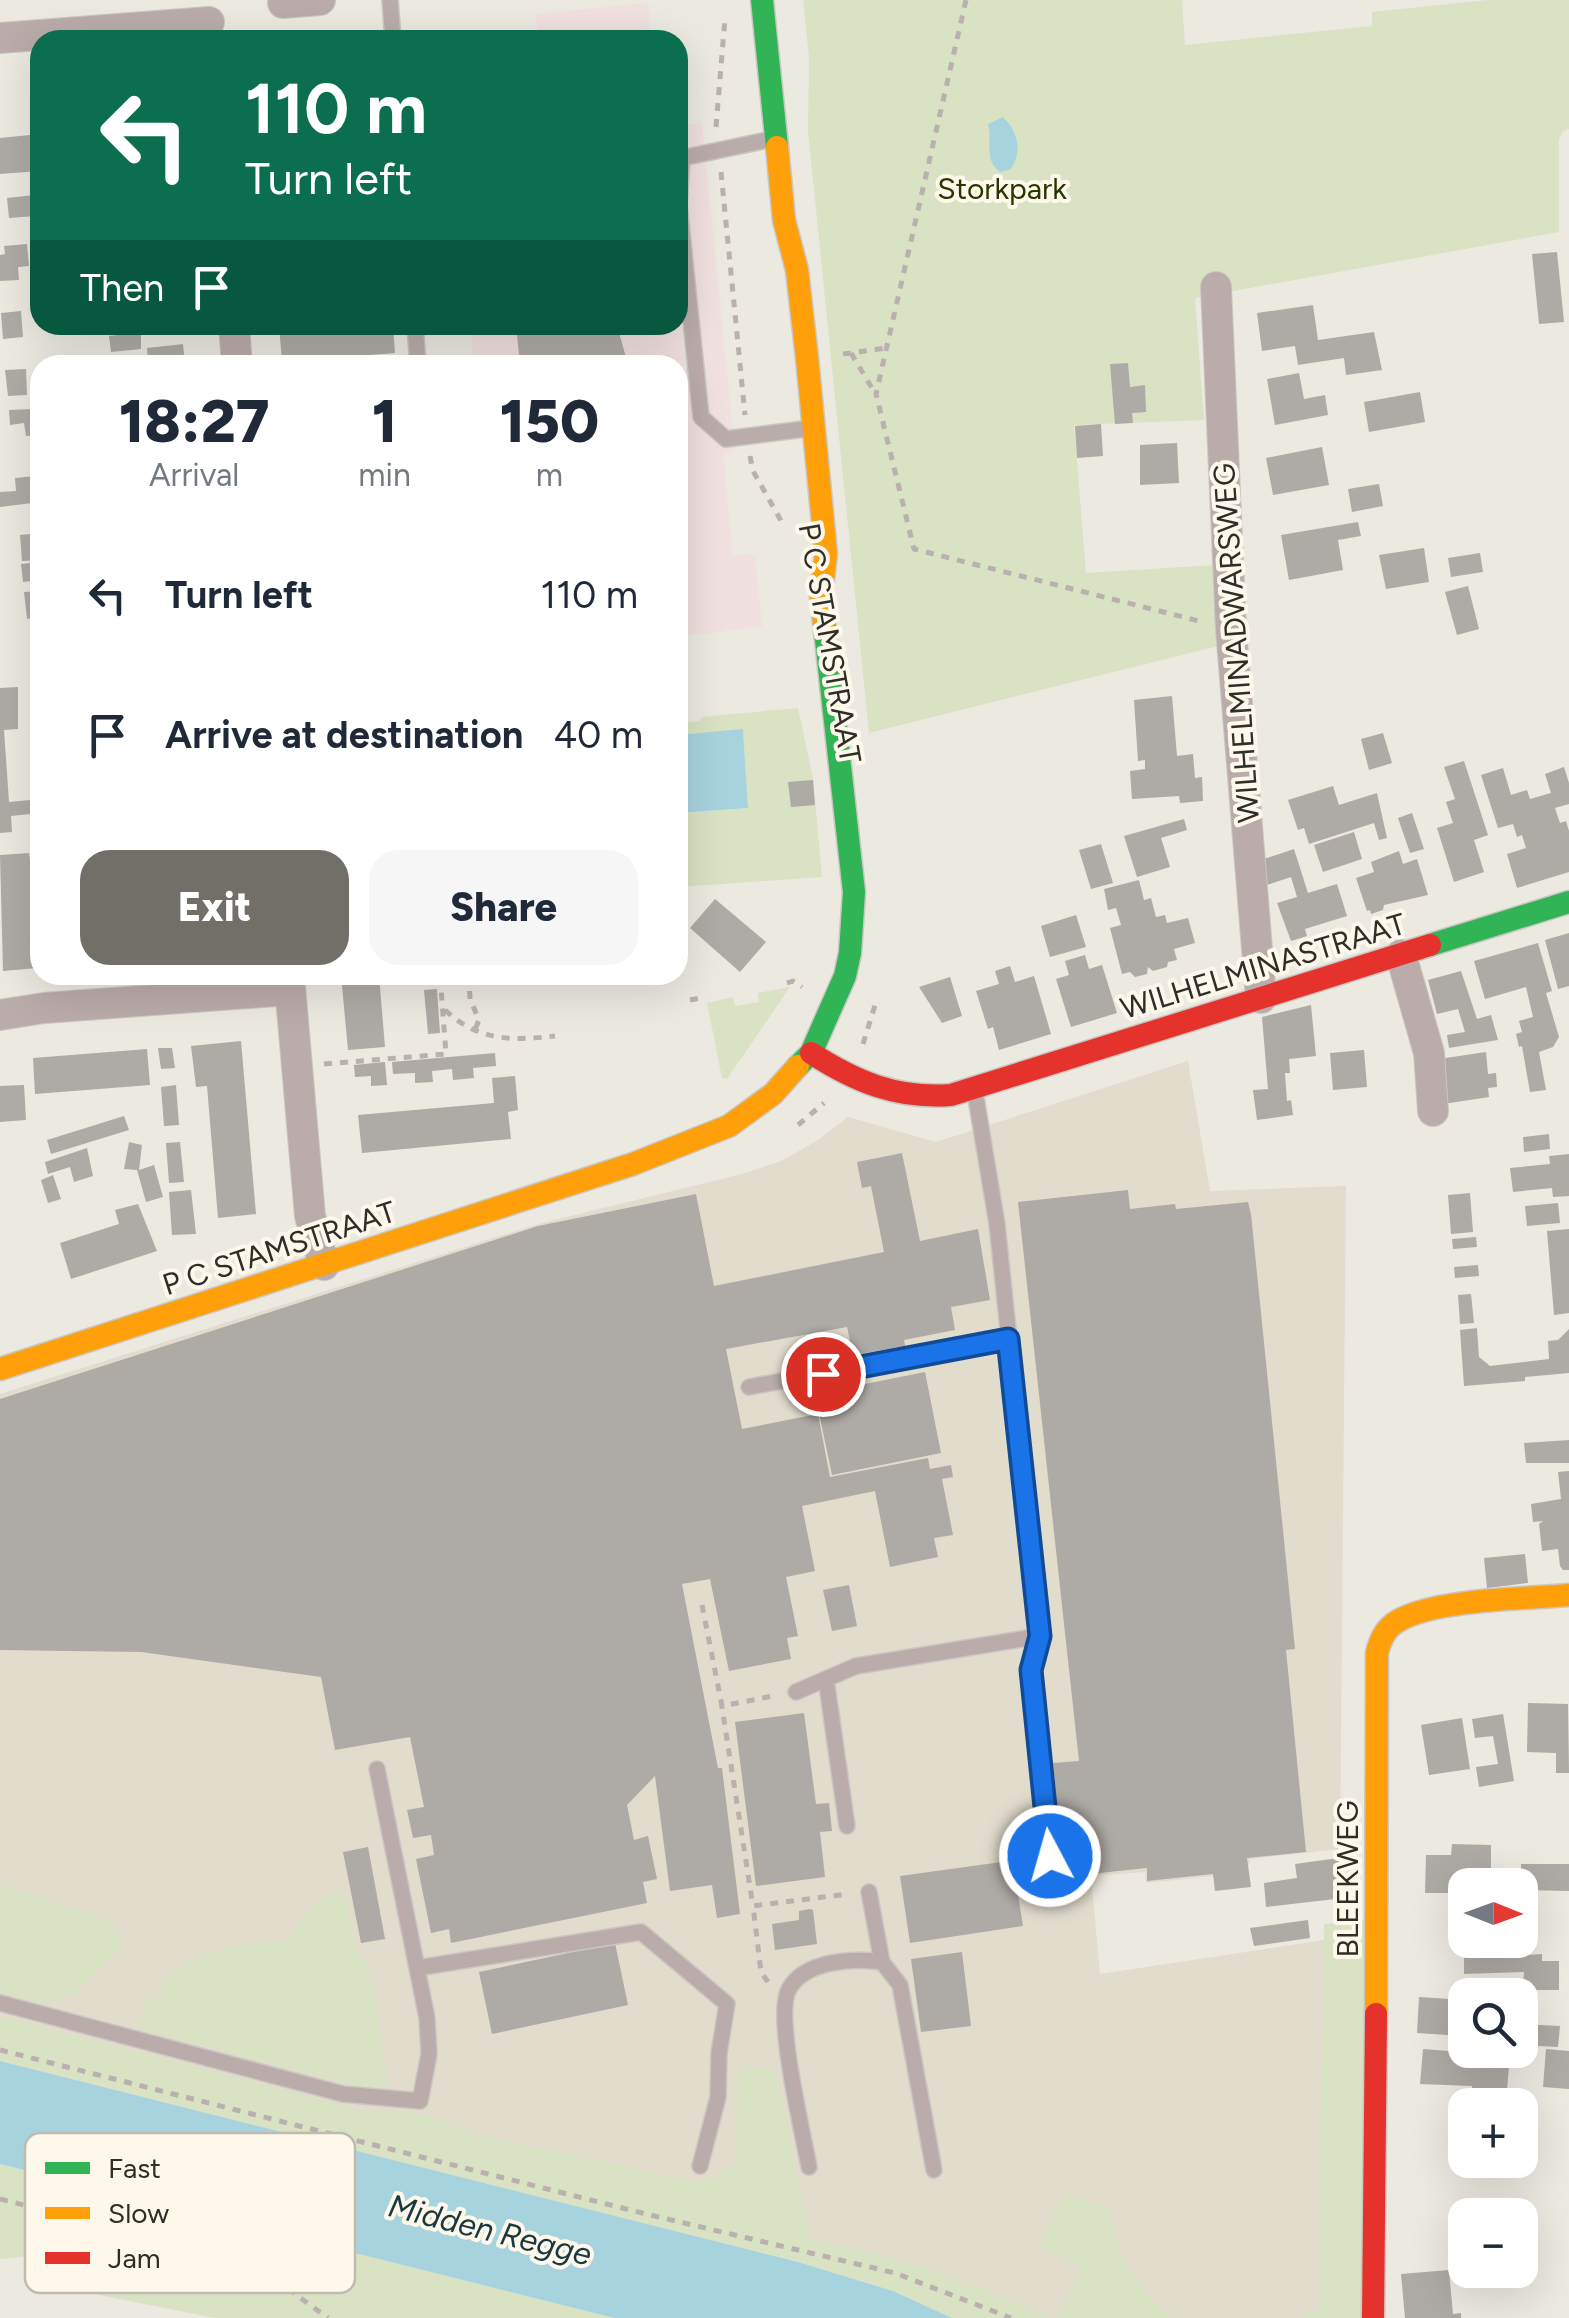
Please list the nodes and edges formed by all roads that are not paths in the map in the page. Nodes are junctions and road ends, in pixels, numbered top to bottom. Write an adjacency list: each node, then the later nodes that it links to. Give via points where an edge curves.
1 (320, 0): 4 (street)
2 (390, 0): 7 (lane)
3 (762, 0): 10 (street, P C STAMSTRAAT)
4 (282, 3)
5 (209, 21): 6 (street)
6 (98, 30)
7 (392, 30)
8 (30, 36): 9 (street)
9 (0, 38)
10 (776, 138): 11 (lane); 12 (street, P C STAMSTRAAT)
11 (688, 157)
12 (784, 220): 14 (street, P C STAMSTRAAT); 16 (street, P C STAMSTRAAT, via 798,270)
13 (1216, 287): 23 (street, WILHELMINADWARSWEG, via 1232,629)
14 (777, 292)
15 (688, 294): 16 (lane, via 702,418 726,438)
16 (814, 427): 18 (street, P C STAMSTRAAT, via 826,554)
17 (794, 544): 18 (street, P C STAMSTRAAT)
18 (822, 596): 25 (street, P C STAMSTRAAT, via 854,892 845,976)
19 (1569, 902): 20 (street, WILHELMINASTRAAT)
20 (1401, 955): 23 (street, WILHELMINASTRAAT); 27 (street, via 1430,1053)
21 (261, 985): 24 (street)
22 (289, 985): 28 (street, via 310,1216)
23 (1262, 998): 26 (street, WILHELMINASTRAAT)
24 (0, 1014)
25 (811, 1053): 26 (street, WILHELMINASTRAAT, via 861,1083 906,1097); 28 (street, P C STAMSTRAAT, via 773,1094 729,1126)
26 (974, 1088): 29 (lane)
27 (1433, 1111)
28 (324, 1265): 30 (street, P C STAMSTRAAT)
29 (1008, 1339): 31 (lane); 33 (lane)
30 (0, 1368)
31 (749, 1387)
32 (1569, 1595): 46 (street, BLEEKWEG, via 1412,1614 1381,1638)
33 (1040, 1636): 34 (lane, via 856,1666); 38 (lane, via 1031,1670)
34 (826, 1679): 35 (lane); 37 (lane)
35 (796, 1692)
36 (378, 1769): 41 (lane)
37 (847, 1826)
38 (1050, 1856)
39 (869, 1892): 40 (lane)
40 (882, 1962): 44 (lane, via 828,1964 789,1988 787,2045); 45 (lane, via 900,1985)
41 (417, 1968): 42 (lane, via 429,2054 420,2101 343,2094); 43 (lane, via 640,1932 728,2004 718,2097)
42 (0, 2003)
43 (700, 2166)
44 (809, 2167)
45 (934, 2170)
46 (1372, 2318)

